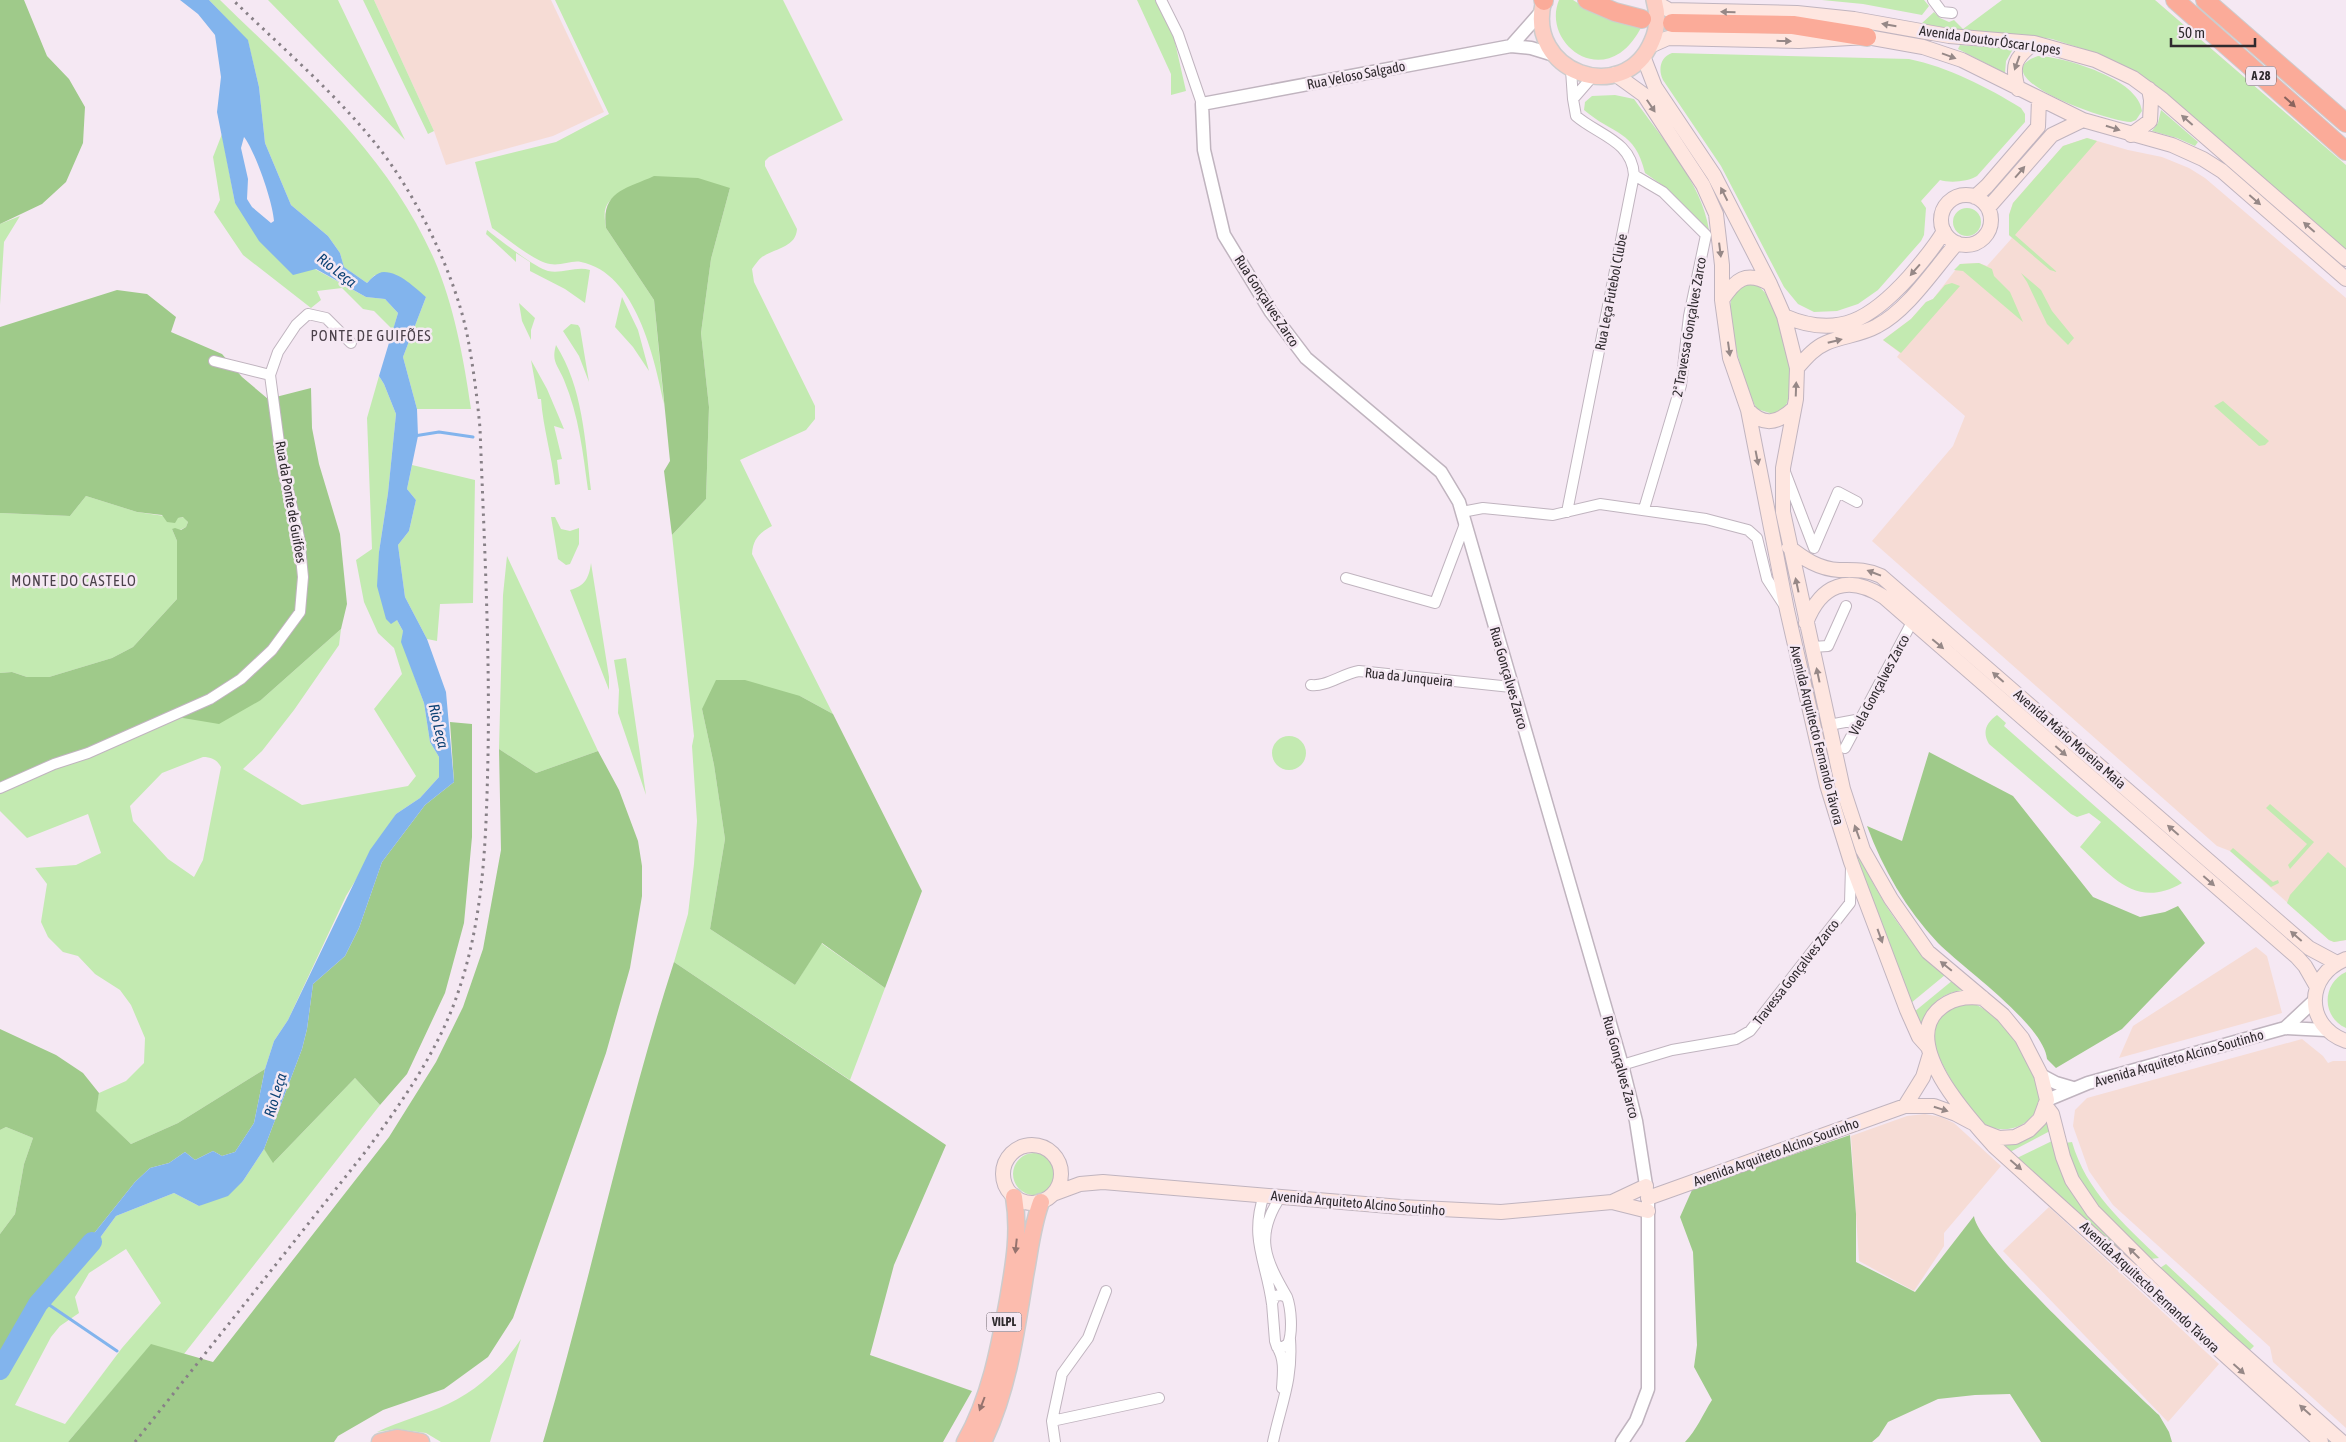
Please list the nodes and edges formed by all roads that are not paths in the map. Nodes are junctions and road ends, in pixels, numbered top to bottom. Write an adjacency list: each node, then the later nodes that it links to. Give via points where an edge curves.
1 (1161, 0): 23 (street, Rua Gonçalves Zarco, via 1178,34)
2 (1588, 0): 9 (highway)
3 (1932, 0): 8 (street, via 1942,12)
4 (2175, 0): 27 (highway, A 28, one-way to 27)
5 (2205, 0): 25 (highway, A 28)
6 (1654, 1): 12 (main road, Avenida Doutor Óscar Lopes, one-way to 6, via 1949,36 1854,19 1669,10); 14 (main road, via 1657,25)
7 (1543, 3): 13 (street); 15 (main road, via 1543,35)
8 (1952, 13)
9 (1642, 19)
10 (1672, 23): 11 (highway, via 1792,25)
11 (1867, 37): 14 (main road, Avenida Doutor Óscar Lopes, one-way to 11, via 1668,38 1799,41); 19 (main road, Avenida Doutor Óscar Lopes, one-way to 19, via 1923,47 1962,60)
12 (2034, 43): 19 (main road, one-way to 19, via 2015,62 2014,76); 20 (main road, Avenida Doutor Óscar Lopes, via 2095,60)
13 (1511, 46): 15 (street, Rua Veloso Salgado); 23 (street, Rua Veloso Salgado)
14 (1647, 51): 17 (main road, via 1630,67); 35 (main road, Avenida Arquitecto Fernando Távora, one-way to 14, via 1714,175 1655,87)
15 (1554, 55): 16 (main road)
16 (1571, 70): 18 (main road); 21 (street, Rua Leça Futebol Clube)
17 (1615, 74): 18 (main road); 36 (main road, Avenida Arquitecto Fernando Távora, one-way to 36, via 1644,96 1703,185 1716,214)
18 (1592, 76): 21 (street)
19 (2018, 89): 22 (main road, Avenida Doutor Óscar Lopes)
20 (2149, 89): 26 (main road, via 2150,121); 33 (main road, Avenida Doutor Óscar Lopes, one-way to 20)
21 (1573, 99): 28 (street, Rua Leça Futebol Clube, via 1576,116 1624,148 1634,165)
22 (2039, 99): 24 (main road, Avenida Doutor Óscar Lopes); 29 (main road, via 2038,127)
23 (1202, 104): 50 (street, Rua Gonçalves Zarco, via 1204,150 1224,235 1271,312 1306,358 1442,472)
24 (2083, 120): 26 (main road, Avenida Doutor Óscar Lopes, one-way to 26); 30 (main road, one-way to 24, via 2052,135)
25 (2346, 123)
26 (2131, 134): 34 (main road, Avenida Doutor Óscar Lopes, one-way to 34, via 2172,145 2222,171)
27 (2346, 151)
28 (1634, 175): 46 (street, 2ª Travessa Gonçalves Zarco, via 1663,192 1706,235 1689,316 1681,386); 47 (street, Rua Leça Futebol Clube)
29 (1975, 197): 30 (main road); 31 (main road, via 1959,196 1951,200 1942,214)
30 (1988, 208): 32 (main road, via 1990,226 1985,236 1975,243)
31 (1944, 231): 32 (main road); 37 (main road, one-way to 37, via 1890,298 1870,314 1846,324 1817,327)
32 (1957, 243): 40 (main road, one-way to 32, via 1824,343 1878,326 1900,309)
33 (2346, 259)
34 (2346, 279)
35 (1770, 284): 36 (main road, via 1760,278 1747,277 1735,282); 37 (main road, Avenida Arquitecto Fernando Távora)
36 (1722, 300): 43 (main road, Avenida Arquitecto Fernando Távora, one-way to 43, via 1730,358)
37 (1784, 316): 40 (main road, Avenida Arquitecto Fernando Távora)
38 (351, 343): 41 (street, Rua da Ponte de Guifões, via 326,318 308,314 296,325 278,352)
39 (214, 361): 41 (street)
40 (1797, 368): 42 (main road, Avenida Arquitecto Fernando Távora, one-way to 40)
41 (270, 375): 63 (street, Rua da Ponte de Guifões, via 282,465 299,537 303,577 300,612 272,650 241,679 210,699)
42 (1793, 409): 43 (main road, via 1777,420 1765,421 1756,419); 44 (main road, Avenida Arquitecto Fernando Távora)
43 (1748, 410): 54 (main road, Avenida Arquitecto Fernando Távora, one-way to 54)
44 (1783, 468): 48 (main road, Avenida Arquitecto Fernando Távora); 49 (street)
45 (1857, 502): 49 (street, via 1838,492 1814,548)
46 (1644, 509): 47 (street, via 1600,504); 54 (street, via 1706,518 1753,532 1767,579)
47 (1567, 512): 50 (street, via 1553,515 1483,508)
48 (1782, 512): 49 (street); 51 (main road, Avenida Arquitecto Fernando Távora)
49 (1800, 514)
50 (1464, 518): 52 (street, via 1435,602); 59 (street, Rua Gonçalves Zarco)
51 (1789, 547): 56 (main road, Avenida Arquitecto Fernando Távora, one-way to 51); 67 (main road, Avenida Mário Moreira Maia, one-way to 51, via 2309,948 1881,576 1871,571 1837,570 1816,565)
52 (1346, 578)
53 (1846, 606): 57 (street, via 1828,646)
54 (1787, 610): 64 (main road, Avenida Arquitecto Fernando Távora, via 1828,785)
55 (1912, 622): 56 (main road, Avenida Mário Moreira Maia, via 1870,588 1852,585 1839,586 1825,593 1813,605); 60 (street, Viela Gonçalves Zarco); 68 (main road, Avenida Mário Moreira Maia, one-way to 68, via 2297,957 2305,966)
56 (1806, 623): 57 (main road, Avenida Arquitecto Fernando Távora)
57 (1812, 647): 61 (main road, Avenida Arquitecto Fernando Távora, one-way to 57)
58 (1310, 685): 59 (street, Rua da Junqueira, via 1320,686 1359,671)
59 (1511, 687): 74 (street, Rua Gonçalves Zarco)
60 (1861, 719): 61 (street); 62 (street, Viela Gonçalves Zarco)
61 (1828, 725): 69 (main road, Avenida Arquitecto Fernando Távora, one-way to 61, via 1928,952 1891,899 1868,858 1843,789)
62 (1846, 748)
63 (0, 788)
64 (1851, 862): 65 (street); 66 (main road, Avenida Arquitecto Fernando Távora)
65 (1850, 903): 66 (street); 74 (street, Travessa Gonçalves Zarco, via 1744,1036 1672,1050)
66 (1873, 915): 73 (main road, Avenida Arquitecto Fernando Távora, one-way to 73, via 1907,1010)
67 (2341, 961): 68 (main road, via 2325,973)
68 (2316, 993): 70 (street, Avenida Arquiteto Alcino Soutinho); 71 (main road, Avenida Mário Moreira Maia, via 2320,1021)
69 (1983, 998): 73 (main road, Avenida Arquitecto Fernando Távora, via 1964,997 1944,1003 1927,1029); 75 (main road, Avenida Arquitecto Fernando Távora, via 2022,1038)
70 (2285, 1028): 71 (street, Avenida Arquiteto Alcino Soutinho); 76 (street, Avenida Arquiteto Alcino Soutinho)
71 (2326, 1030): 72 (main road)
72 (2346, 1042)
73 (1929, 1051): 78 (main road, via 1923,1078); 79 (main road, Avenida Arquitecto Fernando Távora, via 1943,1082)
74 (1622, 1065): 87 (street, Rua Gonçalves Zarco, via 1636,1121)
75 (2041, 1076): 76 (street); 77 (main road, Avenida Arquitecto Fernando Távora)
76 (2073, 1088): 77 (street, Avenida Arquiteto Alcino Soutinho)
77 (2046, 1102): 79 (main road, via 2040,1119 2015,1137 1999,1138); 106 (main road, Avenida Arquitecto Fernando Távora, one-way to 77, via 2176,1293 2093,1211 2072,1180)
78 (1905, 1106): 79 (main road, Avenida Arquiteto Alcino Soutinho, one-way to 79, via 1934,1106); 87 (main road, Avenida Arquiteto Alcino Soutinho)
79 (1977, 1127): 105 (main road, Avenida Arquitecto Fernando Távora, one-way to 105, via 1994,1146)
80 (1058, 1161): 81 (main road, Avenida Arquiteto Alcino Soutinho, via 1074,1173); 85 (main road, via 1049,1151 1036,1145 1023,1146 1011,1154 1003,1173 1006,1187); 86 (main road, via 1059,1184)
81 (1103, 1182): 82 (main road, Avenida Arquiteto Alcino Soutinho); 86 (main road, Avenida Arquiteto Alcino Soutinho, via 1080,1184)
82 (1236, 1192): 83 (main road, Avenida Arquiteto Alcino Soutinho); 89 (street)
83 (1264, 1195): 84 (main road, Avenida Arquiteto Alcino Soutinho); 89 (street)
84 (1281, 1196): 88 (main road, Avenida Arquiteto Alcino Soutinho, via 1501,1212); 91 (street, via 1269,1213 1265,1245 1267,1258)
85 (1014, 1197): 86 (main road, via 1027,1203); 100 (highway, VILPL, one-way to 100, via 1018,1233 999,1348 982,1408)
86 (1047, 1198): 101 (highway, VILPL, via 1031,1234 1010,1359)
87 (1647, 1198): 88 (main road, Avenida Arquiteto Alcino Soutinho); 88 (main road, Avenida Arquiteto Alcino Soutinho); 104 (street, Rua Gonçalves Zarco, via 1648,1389 1636,1421)
88 (1612, 1202)
89 (1259, 1214): 92 (street, via 1260,1254)
90 (1106, 1291): 97 (street, via 1088,1338 1062,1374)
91 (1287, 1297): 92 (street, via 1275,1296); 93 (street)
92 (1273, 1311): 94 (street)
93 (1290, 1339): 94 (street, via 1288,1344); 96 (street, via 1292,1363)
94 (1277, 1347): 96 (street, via 1283,1367)
95 (1159, 1398): 97 (street)
96 (1282, 1404): 103 (street)
97 (1052, 1422): 102 (street)
98 (380, 1442): 99 (highway, via 397,1438)
99 (421, 1442)
100 (965, 1442)
101 (983, 1442)
102 (1055, 1442)
103 (1273, 1442)
104 (1622, 1442)
105 (2321, 1442)
106 (2342, 1442)

